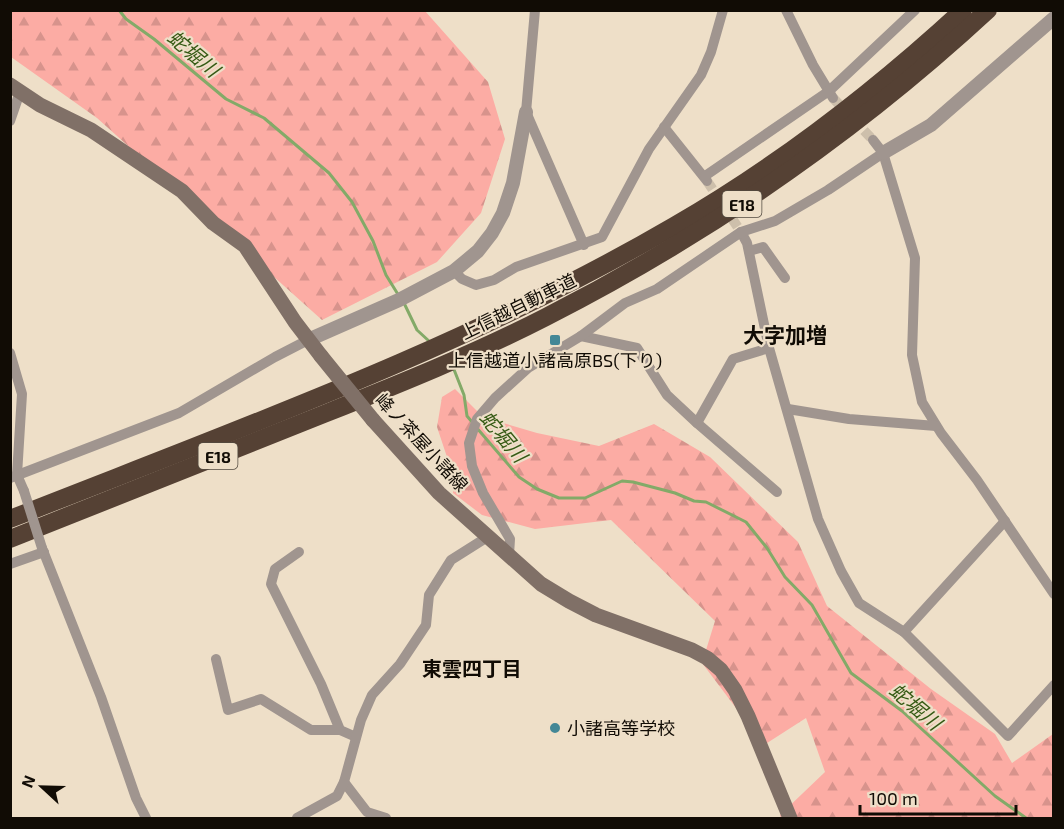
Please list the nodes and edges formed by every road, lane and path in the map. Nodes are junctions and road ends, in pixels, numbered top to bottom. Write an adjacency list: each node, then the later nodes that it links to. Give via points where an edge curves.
1 (534, 10): 10 (street)
2 (723, 10): 12 (street, via 702,75)
3 (786, 10): 9 (street)
4 (915, 10): 9 (street)
5 (963, 10): 24 (highway, 上信越自動車道 / E18, via 885,78 749,179 610,262 458,338)
6 (988, 10): 24 (highway, 上信越自動車道 / E18, via 896,92 762,191 691,237 621,278 468,355)
7 (1053, 18): 14 (street, via 931,125)
8 (15, 89): 11 (street); 21 (main road, 峰ノ茶屋小諸線, via 91,130 182,191 213,223 245,246)
9 (831, 95): 12 (street, via 706,178)
10 (526, 112): 16 (street); 18 (street, via 513,183 503,213 478,251)
11 (10, 122)
12 (664, 127): 16 (street, via 602,237)
13 (873, 140): 14 (street)
14 (884, 153): 15 (street, via 775,221); 27 (street, via 915,258 913,369 922,402)
15 (741, 231): 17 (street); 20 (street, via 657,289 625,303)
16 (584, 245): 18 (street, via 476,285)
17 (749, 251): 19 (street, via 763,247); 22 (street)
18 (454, 271): 21 (street)
19 (785, 278)
20 (581, 336): 26 (street, via 637,348 667,395); 36 (street, via 528,368 495,398 477,419 469,443 472,466 483,493 510,539)
21 (308, 340): 28 (street, via 179,413); 32 (main road, 峰ノ茶屋小諸線, bridge, via 439,493)
22 (769, 348): 25 (street); 26 (street, via 733,359)
23 (10, 353): 28 (street, via 22,394)
24 (422, 364): 30 (highway, 上信越自動車道 / E18); 33 (highway, 上信越自動車道 / E18)
25 (788, 409): 27 (street); 39 (street, via 818,519 841,571 859,603)
26 (697, 423): 29 (street)
27 (936, 426): 31 (street)
28 (14, 476): 34 (street, bridge, via 24,491)
29 (777, 492)
30 (10, 519)
31 (1005, 521): 38 (street); 39 (street)
32 (489, 536): 36 (main road, 峰ノ茶屋小諸線); 43 (street, via 451,560 429,595 426,625 400,664 372,695)
33 (10, 539)
34 (43, 550): 37 (street); 46 (street)
35 (299, 552): 42 (street, via 275,568 271,584)
36 (509, 555): 49 (main road, 峰ノ茶屋小諸線, via 569,601 596,615 692,650 722,670 748,716)
37 (10, 564)
38 (1053, 594)
39 (904, 632): 41 (street, via 1008,736)
40 (216, 659): 42 (street, via 228,710 261,699 311,730)
41 (1053, 685)
42 (340, 730): 43 (street)
43 (356, 737): 44 (street)
44 (344, 782): 45 (street); 47 (street, via 337,796)
45 (367, 815): 48 (street)
46 (146, 819)
47 (297, 819)
48 (386, 819)
49 (790, 819)

